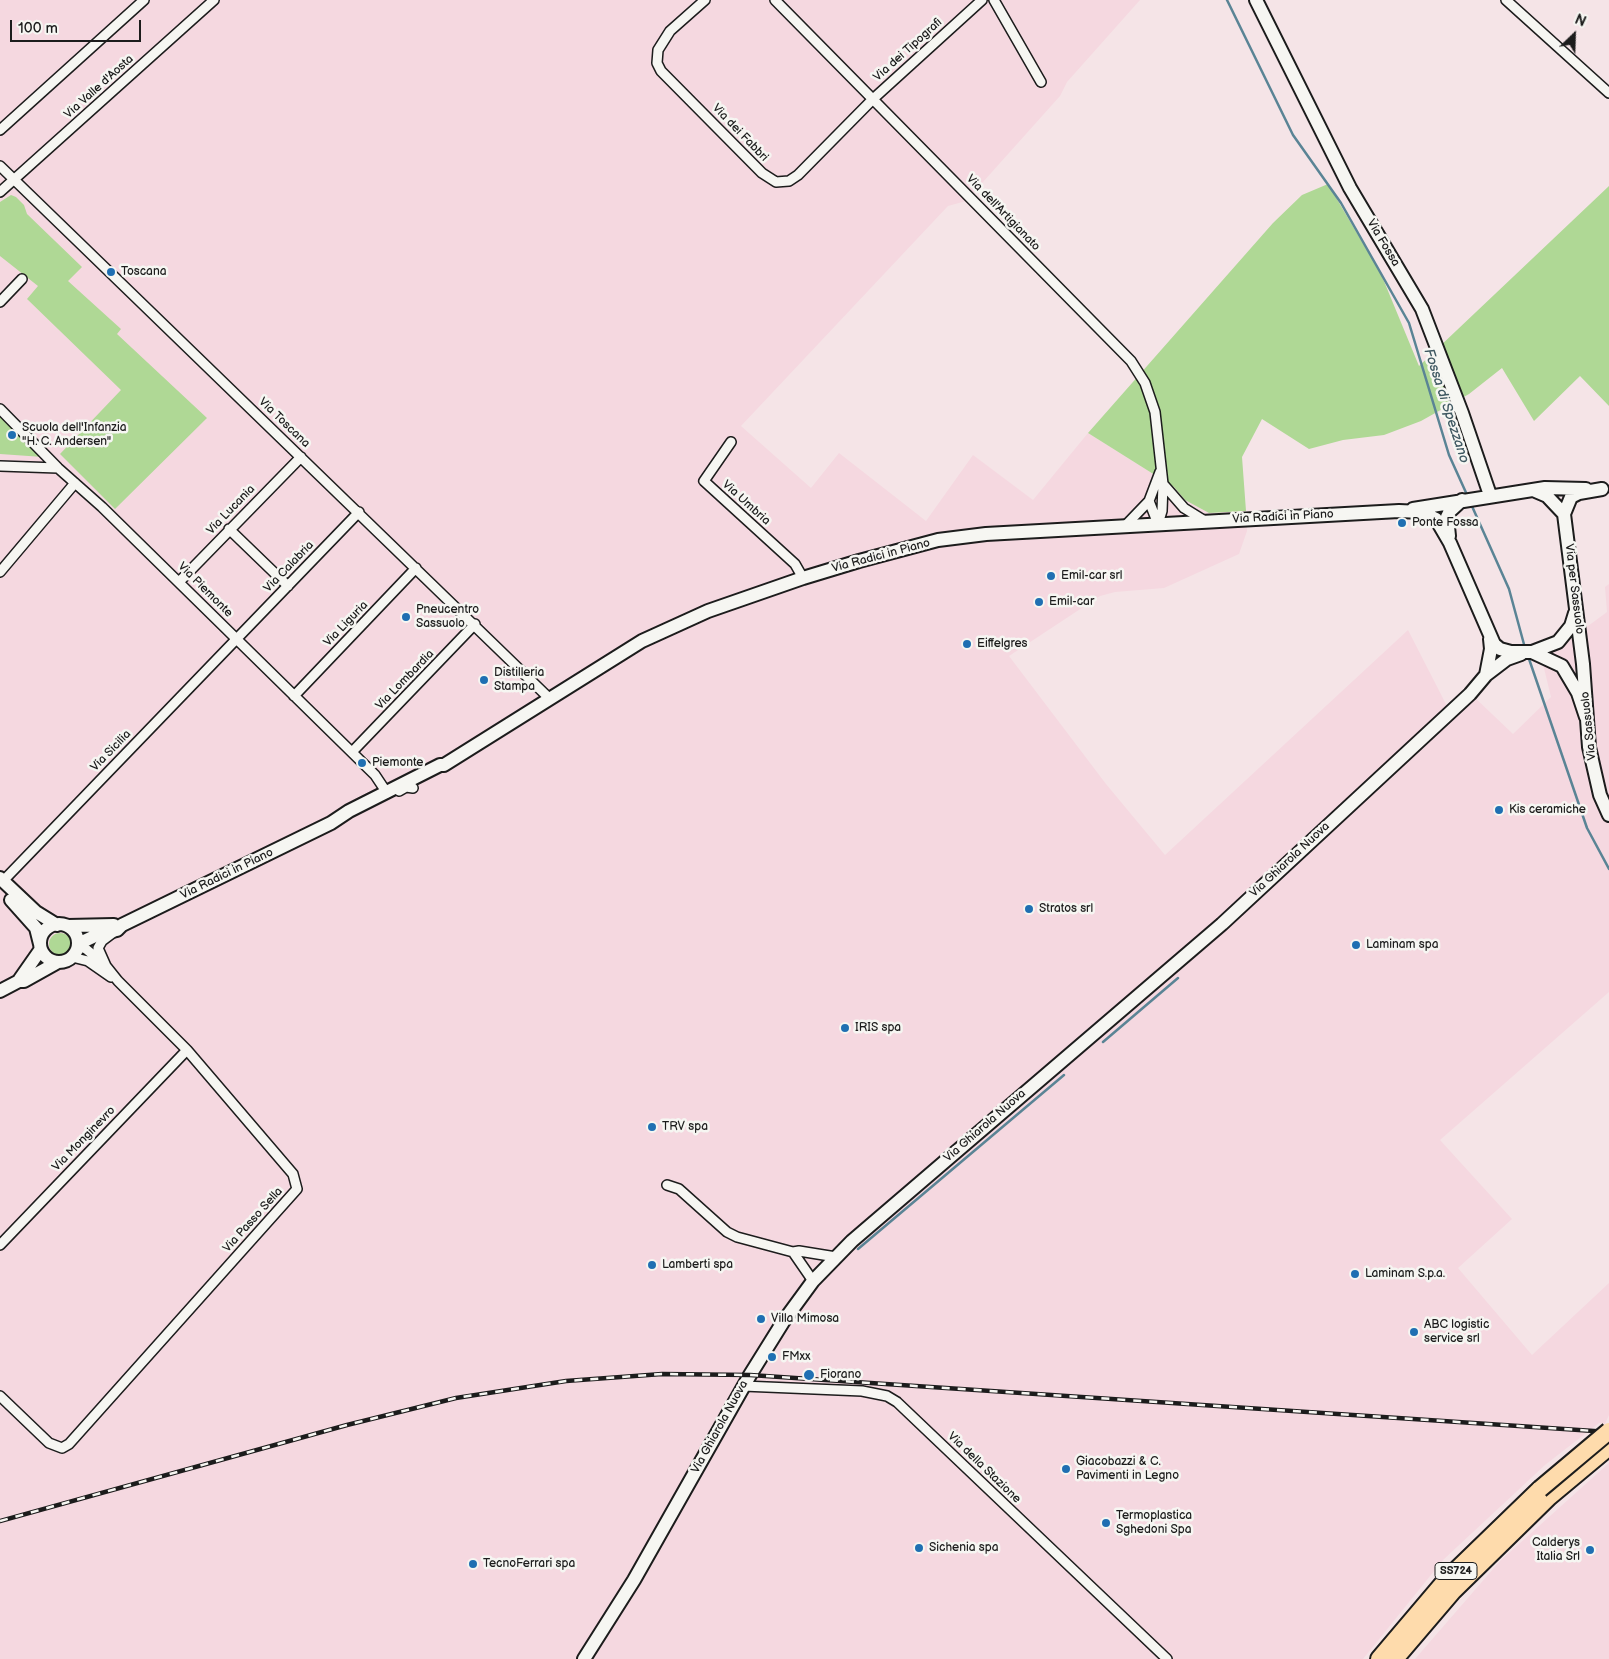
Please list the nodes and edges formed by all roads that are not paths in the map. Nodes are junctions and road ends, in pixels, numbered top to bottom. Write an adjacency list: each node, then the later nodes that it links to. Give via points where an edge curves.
1 (144, 0): 12 (street)
2 (214, 0): 14 (street, Via Valle d'Aosta)
3 (705, 0): 11 (street, Via dei Fabbri, via 670,31 658,50 657,63 661,71 762,173 776,182 789,181 798,175)
4 (774, 0): 11 (street, Via dell'Artigianato)
5 (982, 0): 11 (street, Via dei Tipografi)
6 (994, 0): 9 (street)
7 (1256, 0): 28 (street, Via Fossa, via 1350,188 1422,309)
8 (1506, 0): 10 (street)
9 (1041, 82)
10 (1609, 93)
11 (873, 99): 23 (street, Via dell'Artigianato, via 1131,361 1145,383 1155,412)
12 (0, 130)
13 (0, 166): 14 (street, Via Toscana)
14 (14, 180): 15 (street, Via Valle d'Aosta); 20 (street, Via Toscana)
15 (0, 192)
16 (22, 279): 17 (street)
17 (0, 302)
18 (0, 409): 22 (street, Via Piemonte)
19 (731, 442): 41 (street, Via Umbria, via 704,481 795,564)
20 (301, 456): 32 (street, Via Toscana); 37 (street, Via Lucania)
21 (0, 466): 22 (street)
22 (58, 468): 24 (street, Via Piemonte)
23 (1160, 472): 25 (street, Via dell'Artigianato); 29 (street, Via dell'Artigianato)
24 (75, 483): 40 (street); 42 (street, Via Piemonte)
25 (1163, 484): 34 (street, Via dell'Artigianato, via 1184,508); 35 (street, Via dell'Artigianato)
26 (1605, 489): 27 (street); 33 (street, via 1571,497)
27 (1532, 490): 28 (street); 33 (street, via 1547,496)
28 (1490, 495): 30 (street)
29 (1149, 501): 35 (street); 36 (street, Via dell'Artigianato)
30 (1457, 502): 31 (street); 38 (street, via 1448,517)
31 (1406, 511): 34 (street, Via Radici in Piano); 38 (street, via 1433,516)
32 (359, 512): 39 (street, Via Toscana); 43 (street, Via Calabria)
33 (1564, 514): 44 (street, Via per Sassuolo)
34 (1206, 522): 35 (street, Via Radici in Piano)
35 (1158, 524): 36 (street, Via Radici in Piano)
36 (1125, 526): 41 (street, Via Radici in Piano, via 938,540)
37 (230, 530): 42 (street, Via Lucania); 43 (street)
38 (1450, 543): 47 (street)
39 (416, 568): 45 (street, Via Toscana); 52 (street, Via Liguria)
40 (0, 572)
41 (803, 578): 53 (street, Via Radici in Piano, via 708,611 642,640)
42 (179, 582): 46 (street, Via Piemonte)
43 (288, 586): 46 (street, Via Calabria)
44 (1575, 612): 48 (street, via 1571,626 1558,642); 50 (street, Via per Sassuolo)
45 (475, 624): 53 (street, Via Toscana); 55 (street, Via Lombardia)
46 (236, 638): 52 (street, Via Piemonte); 62 (street, Via Sicilia)
47 (1490, 639): 49 (street); 51 (street)
48 (1535, 652): 49 (street); 54 (street, via 1567,672)
49 (1511, 655): 51 (street, Via Ghiarola Nuova)
50 (1583, 664): 54 (street, Via Sassuolo)
51 (1486, 676): 76 (street, Via Ghiarola Nuova, via 1222,924)
52 (294, 696): 55 (street, Via Piemonte)
53 (549, 698): 56 (street, Via Radici in Piano)
54 (1586, 718): 60 (street, Via Sassuolo, via 1596,778)
55 (352, 752): 58 (street, Via Piemonte, via 375,774)
56 (444, 765): 57 (street, via 430,779); 58 (street)
57 (413, 788): 58 (street); 59 (street)
58 (387, 793): 59 (street, via 384,799 361,810); 61 (street)
59 (358, 816): 61 (street)
60 (1609, 816)
61 (331, 823): 64 (street, Via Radici in Piano)
62 (1, 883): 63 (street, via 36,912); 65 (street, via 36,928)
63 (62, 926): 64 (street); 65 (street, via 43,933); 66 (street, via 74,932)
64 (119, 927): 66 (street, via 99,934); 68 (street, Via Passo Sella, via 98,948)
65 (41, 947): 67 (street, via 48,958); 69 (street)
66 (76, 949): 67 (street); 68 (street, Via Passo Sella, via 86,949); 70 (street, Via Passo Sella)
67 (58, 962): 69 (street)
68 (106, 966): 70 (street, Via Passo Sella)
69 (19, 981): 71 (street)
70 (118, 981): 72 (street, Via Passo Sella)
71 (0, 991)
72 (187, 1050): 74 (street, Via Monginevro); 79 (street, Via Passo Sella, via 293,1174 296,1189 69,1444 62,1448 49,1443)
73 (667, 1185): 75 (street, via 679,1189 732,1235)
74 (0, 1245)
75 (793, 1252): 76 (street); 77 (street)
76 (836, 1256): 77 (street, Via Ghiarola Nuova)
77 (813, 1280): 78 (street, Via Ghiarola Nuova)
78 (744, 1386): 83 (street, Via Ghiarola Nuova, via 634,1580); 84 (street, Via della Stazione, via 862,1391 887,1396 897,1402)
79 (0, 1396)
80 (1609, 1431): 82 (highway, SS724, bridge)
81 (1609, 1447): 82 (highway, SS724)
82 (1544, 1493): 85 (highway, SS724, via 1446,1580); 86 (highway, SS724)
83 (584, 1659)
84 (1167, 1659)
85 (1379, 1659)
86 (1394, 1659)

